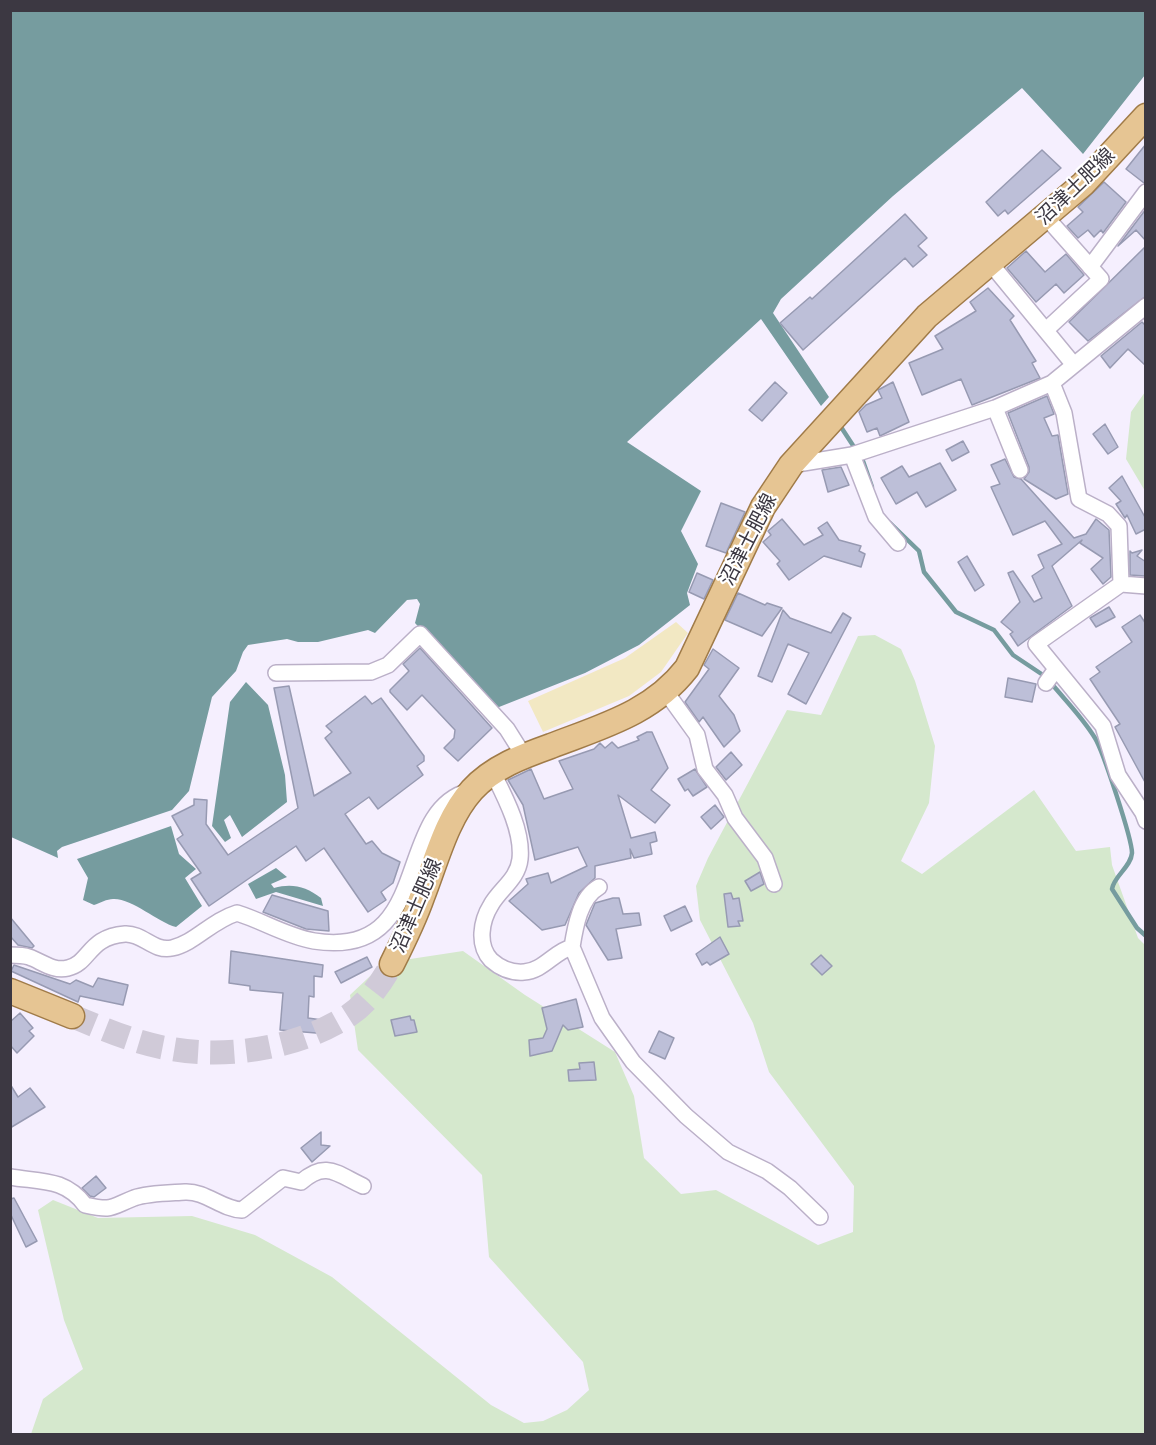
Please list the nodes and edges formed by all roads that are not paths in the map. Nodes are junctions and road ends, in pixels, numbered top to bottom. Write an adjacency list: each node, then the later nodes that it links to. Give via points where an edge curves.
1 (1146, 116): 3 (main road, 沼津土肥線, via 1083,184)
2 (1146, 192): 5 (street)
3 (1046, 217): 4 (main road, 沼津土肥線); 5 (street)
4 (991, 264): 7 (street); 12 (main road, 沼津土肥線, via 927,316)
5 (1090, 267): 7 (street, via 1101,279)
6 (1146, 306): 8 (street)
7 (1046, 330): 8 (street)
8 (1074, 365): 9 (street)
9 (1052, 383): 10 (street); 15 (street, via 1064,413 1079,499 1108,514 1119,526)
10 (995, 408): 11 (street); 13 (street)
11 (852, 455): 12 (street); 14 (street, via 876,517)
12 (791, 465): 18 (main road, 沼津土肥線, via 762,507 687,668)
13 (1020, 470)
14 (898, 543)
15 (1121, 584): 16 (street); 22 (street, via 1036,644 1052,675 1103,726 1118,775)
16 (1146, 586)
17 (276, 673): 19 (street, via 371,672 388,665 420,634 507,729)
18 (666, 692): 19 (main road, 沼津土肥線, via 628,716); 23 (street, via 697,735 705,769 765,858)
19 (524, 756): 20 (main road, 沼津土肥線)
20 (493, 772): 21 (main road, 沼津土肥線); 25 (street, via 515,828 520,858 518,870 491,904 481,935 483,948 499,967 527,972)
21 (472, 790): 26 (street, via 448,799 440,808 398,909 358,939 315,941 277,932 237,913 220,918 171,949 160,948 136,934 104,938 68,969); 27 (main road, 沼津土肥線, via 450,826)
22 (1146, 821)
23 (774, 884)
24 (599, 887): 25 (street, via 590,892 575,928)
25 (572, 947): 32 (street, via 602,1018 633,1062 728,1152 767,1171)
26 (10, 955)
27 (392, 964)
28 (10, 991): 29 (main road)
29 (72, 1016)
30 (10, 1177): 31 (street, via 74,1190 85,1205 107,1210 134,1198 186,1192 202,1194 229,1209 243,1210 283,1178 301,1182 314,1170 324,1169)
31 (363, 1186)
32 (820, 1217)

